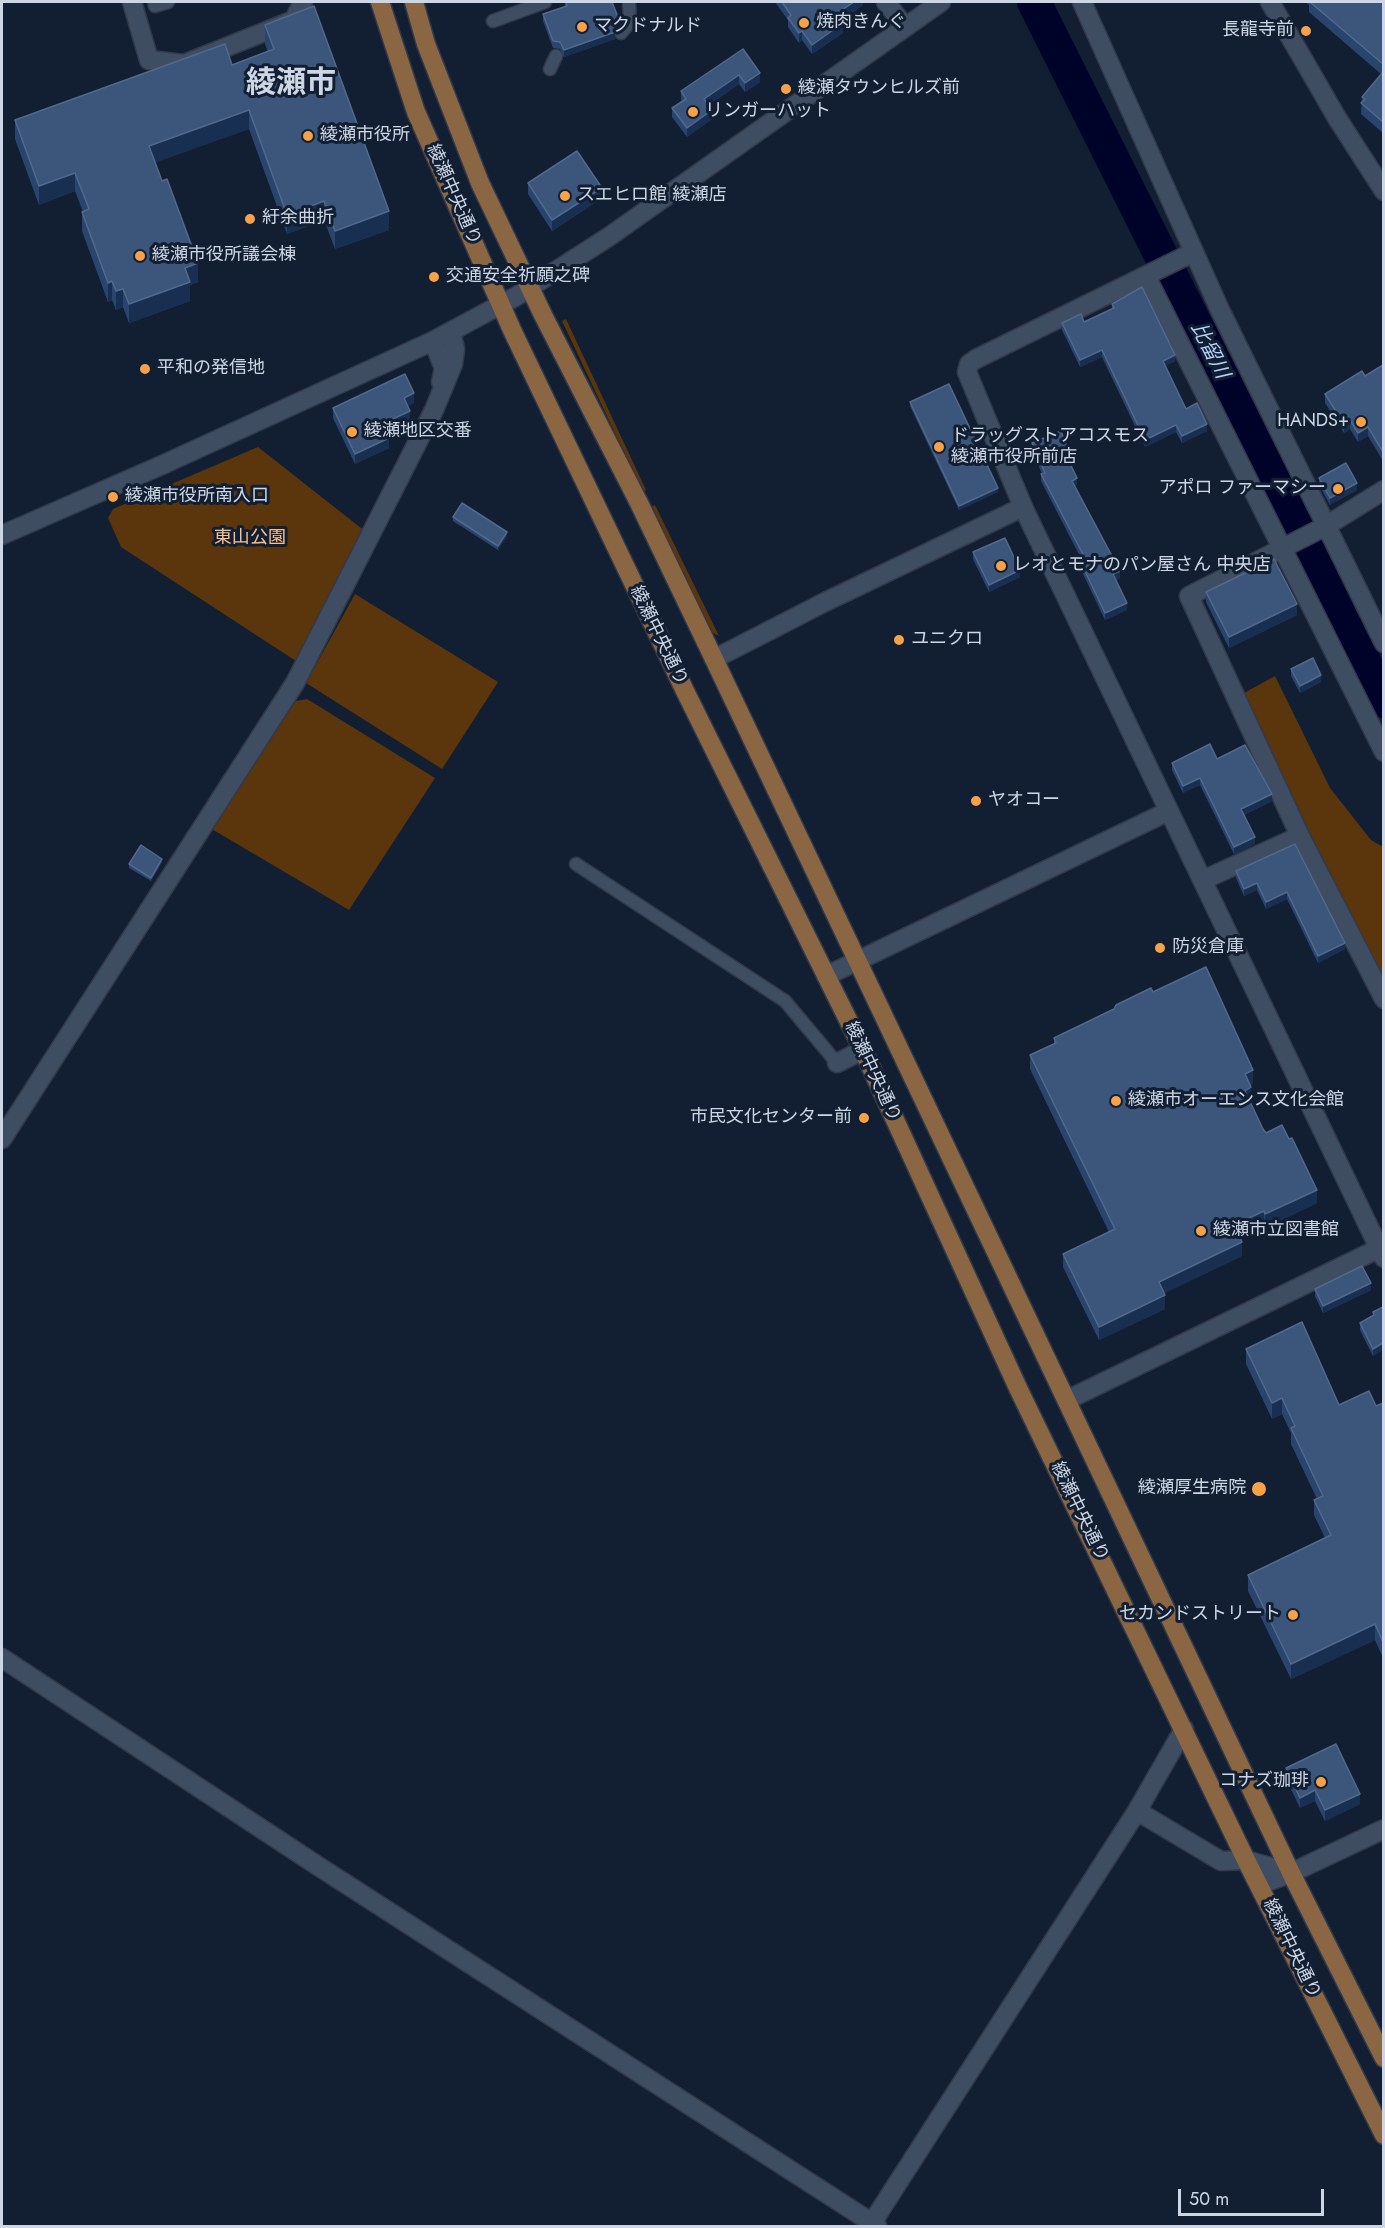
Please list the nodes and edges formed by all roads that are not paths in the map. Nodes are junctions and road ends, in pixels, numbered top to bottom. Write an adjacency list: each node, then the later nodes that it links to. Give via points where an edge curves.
1 (132, 2): 4 (street, via 149,60 184,64 294,20)
2 (154, 2): 3 (lane, via 155,6)
3 (168, 2)
4 (303, 2)
5 (380, 2): 22 (main road, 綾瀬中央通り, via 417,112)
6 (414, 2): 21 (main road, 綾瀬中央通り, via 474,168)
7 (545, 2): 13 (lane)
8 (629, 2): 15 (lane, via 630,22)
9 (886, 2): 14 (street)
10 (941, 2): 14 (street)
11 (1082, 2): 19 (street)
12 (1270, 2): 18 (street)
13 (494, 21)
14 (905, 27): 21 (street, via 610,236)
15 (621, 33)
16 (556, 56): 17 (lane)
17 (550, 69)
18 (1383, 191)
19 (1194, 252): 20 (street); 28 (street)
20 (1151, 273): 27 (street, via 969,364 967,372); 30 (street)
21 (531, 287): 22 (street); 32 (main road, 綾瀬中央通り)
22 (501, 304): 23 (street); 39 (main road, 綾瀬中央通り)
23 (451, 332): 24 (street); 25 (street, via 453,364)
24 (433, 341): 25 (street, via 444,368); 29 (street)
25 (434, 410): 43 (street, via 295,683)
26 (1383, 490): 28 (street)
27 (1023, 507): 32 (street); 34 (street)
28 (1318, 529): 30 (street); 31 (street)
29 (2, 535)
30 (1287, 545): 33 (street); 35 (street, via 1189,596)
31 (1383, 643)
32 (714, 659): 38 (main road, 綾瀬中央通り)
33 (1383, 752)
34 (1169, 811): 37 (street); 38 (street)
35 (1300, 836): 37 (street); 40 (street)
36 (576, 864): 42 (lane, via 785,1001)
37 (1203, 880): 44 (street)
38 (856, 962): 39 (street); 45 (main road, 綾瀬中央通り)
39 (826, 976): 41 (main road, 綾瀬中央通り)
40 (1383, 999)
41 (863, 1050): 42 (street); 47 (main road, 綾瀬中央通り, via 1018,1388)
42 (837, 1063)
43 (2, 1140)
44 (1382, 1251): 45 (street)
45 (1067, 1400): 51 (main road, 綾瀬中央通り)
46 (2, 1658): 55 (street)
47 (1184, 1729): 48 (street); 50 (main road, 綾瀬中央通り)
48 (1137, 1811): 50 (street, via 1221,1861); 55 (street)
49 (1383, 1829): 51 (street)
50 (1246, 1860): 51 (street); 52 (main road, 綾瀬中央通り)
51 (1291, 1873): 52 (street); 53 (main road, 綾瀬中央通り)
52 (1259, 1885): 54 (main road, 綾瀬中央通り)
53 (1383, 2058)
54 (1383, 2135)
55 (873, 2225)

